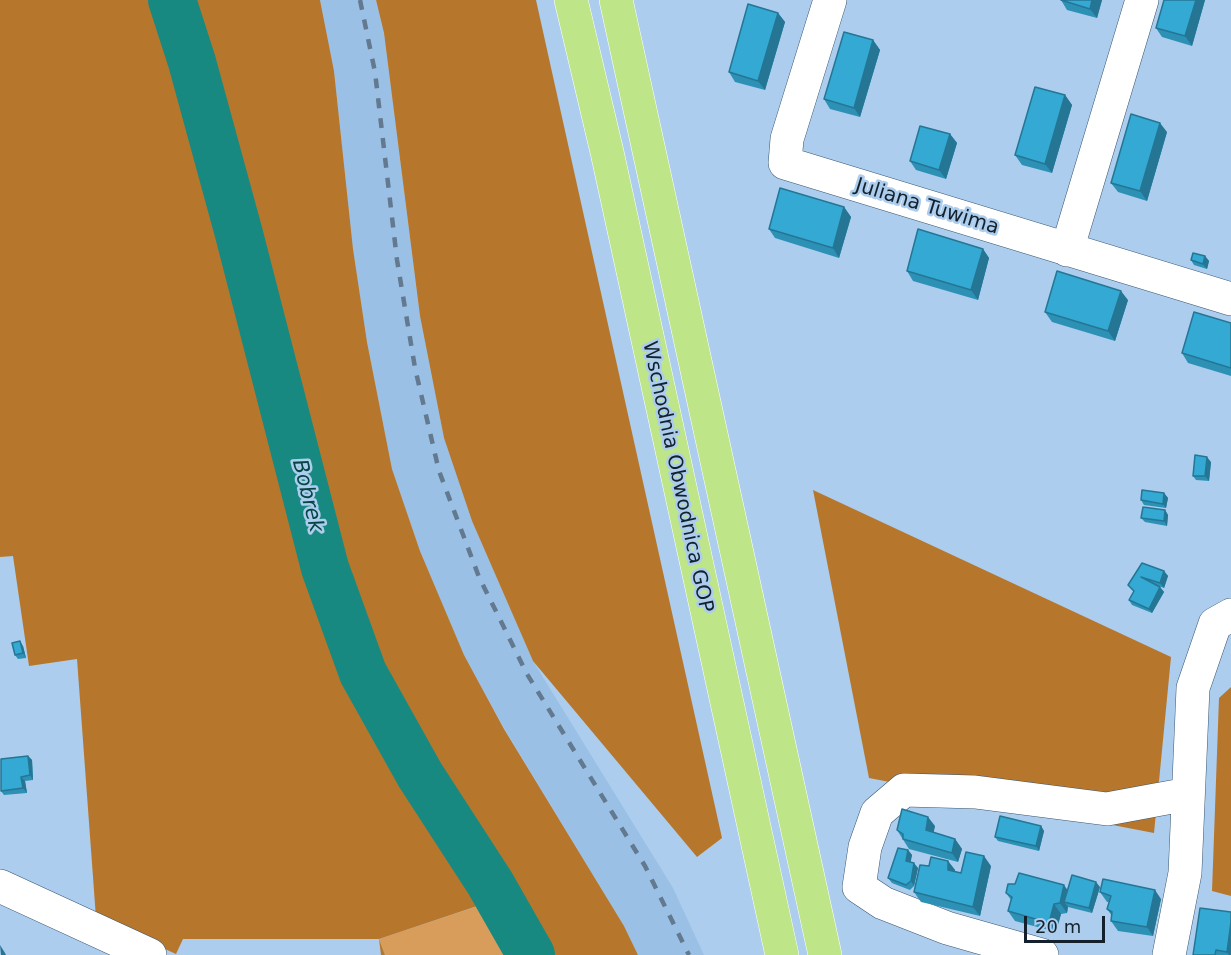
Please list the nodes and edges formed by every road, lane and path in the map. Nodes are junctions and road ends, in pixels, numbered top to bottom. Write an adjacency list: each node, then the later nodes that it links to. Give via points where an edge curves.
1 (571, 0): 11 (highway, Wschodnia Obwodnica GOP)
2 (616, 0): 12 (highway)
3 (830, 0): 5 (street, Juliana Tuwima, via 788,139 785,163)
4 (1142, 0): 5 (street)
5 (1067, 250): 6 (street, Juliana Tuwima)
6 (1231, 299)
7 (1231, 615): 8 (street, via 1215,624 1194,688)
8 (1188, 794): 13 (street, via 1107,809 975,792 903,790 877,813 865,847 859,886 883,903 947,928); 14 (street, via 1185,873)
9 (0, 886): 10 (street)
10 (150, 955)
11 (782, 955)
12 (825, 955)
13 (1042, 955)
14 (1169, 955)

